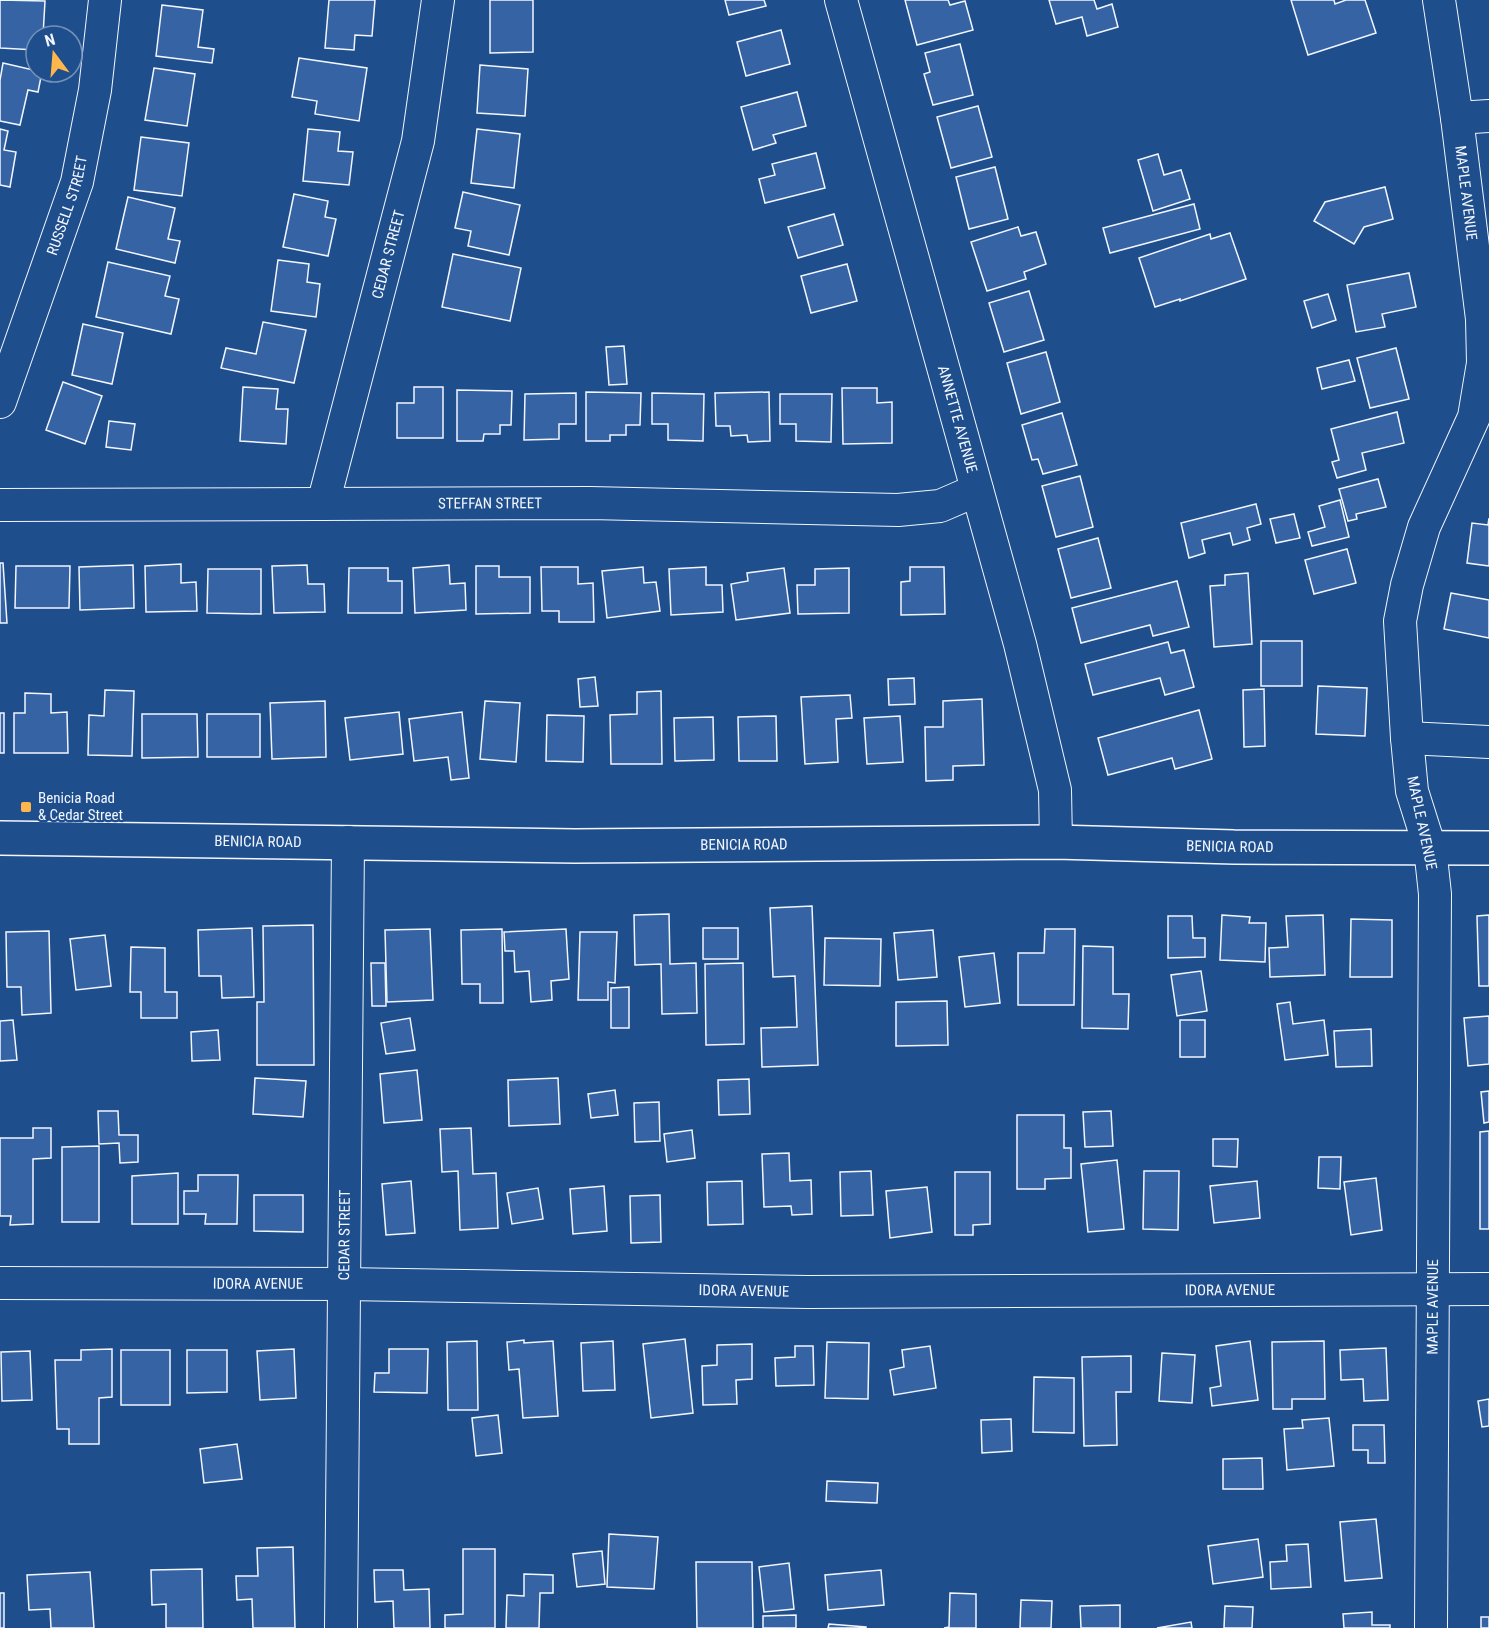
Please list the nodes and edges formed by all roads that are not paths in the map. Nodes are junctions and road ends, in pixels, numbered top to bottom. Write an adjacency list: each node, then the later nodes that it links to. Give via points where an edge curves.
1 (105, 0): 7 (street, RUSSELL STREET, via 95,90 77,182)
2 (438, 0): 10 (street, CEDAR STREET, via 418,141)
3 (840, 0): 9 (street, ANNETTE AVENUE)
4 (1439, 0): 6 (street, MAPLE AVENUE)
5 (1489, 116): 6 (street)
6 (1457, 118): 8 (street, MAPLE AVENUE, via 1482,319)
7 (0, 402)
8 (1482, 416): 12 (street, MAPLE AVENUE, via 1424,527 1407,585 1400,621)
9 (977, 490): 10 (street, STEFFAN STREET, via 940,506 898,510 590,503); 15 (street, ANNETTE AVENUE, via 1055,790)
10 (322, 504): 11 (street, STEFFAN STREET)
11 (0, 505)
12 (1407, 738): 13 (street); 17 (street, MAPLE AVENUE, via 1412,791)
13 (1489, 742)
14 (0, 838): 16 (main road, BENICIA ROAD)
15 (1056, 842): 16 (main road, BENICIA ROAD, via 621,846); 17 (main road, BENICIA ROAD)
16 (348, 843): 20 (street, CEDAR STREET)
17 (1430, 848): 18 (main road, BENICIA ROAD); 21 (street, MAPLE AVENUE, via 1435,894)
18 (1489, 848)
19 (0, 1283): 20 (street, IDORA AVENUE)
20 (344, 1284): 21 (street, IDORA AVENUE, via 808,1292); 23 (street, CEDAR STREET)
21 (1432, 1289): 22 (street, IDORA AVENUE); 24 (street, MAPLE AVENUE)
22 (1489, 1289)
23 (341, 1628)
24 (1431, 1628)

